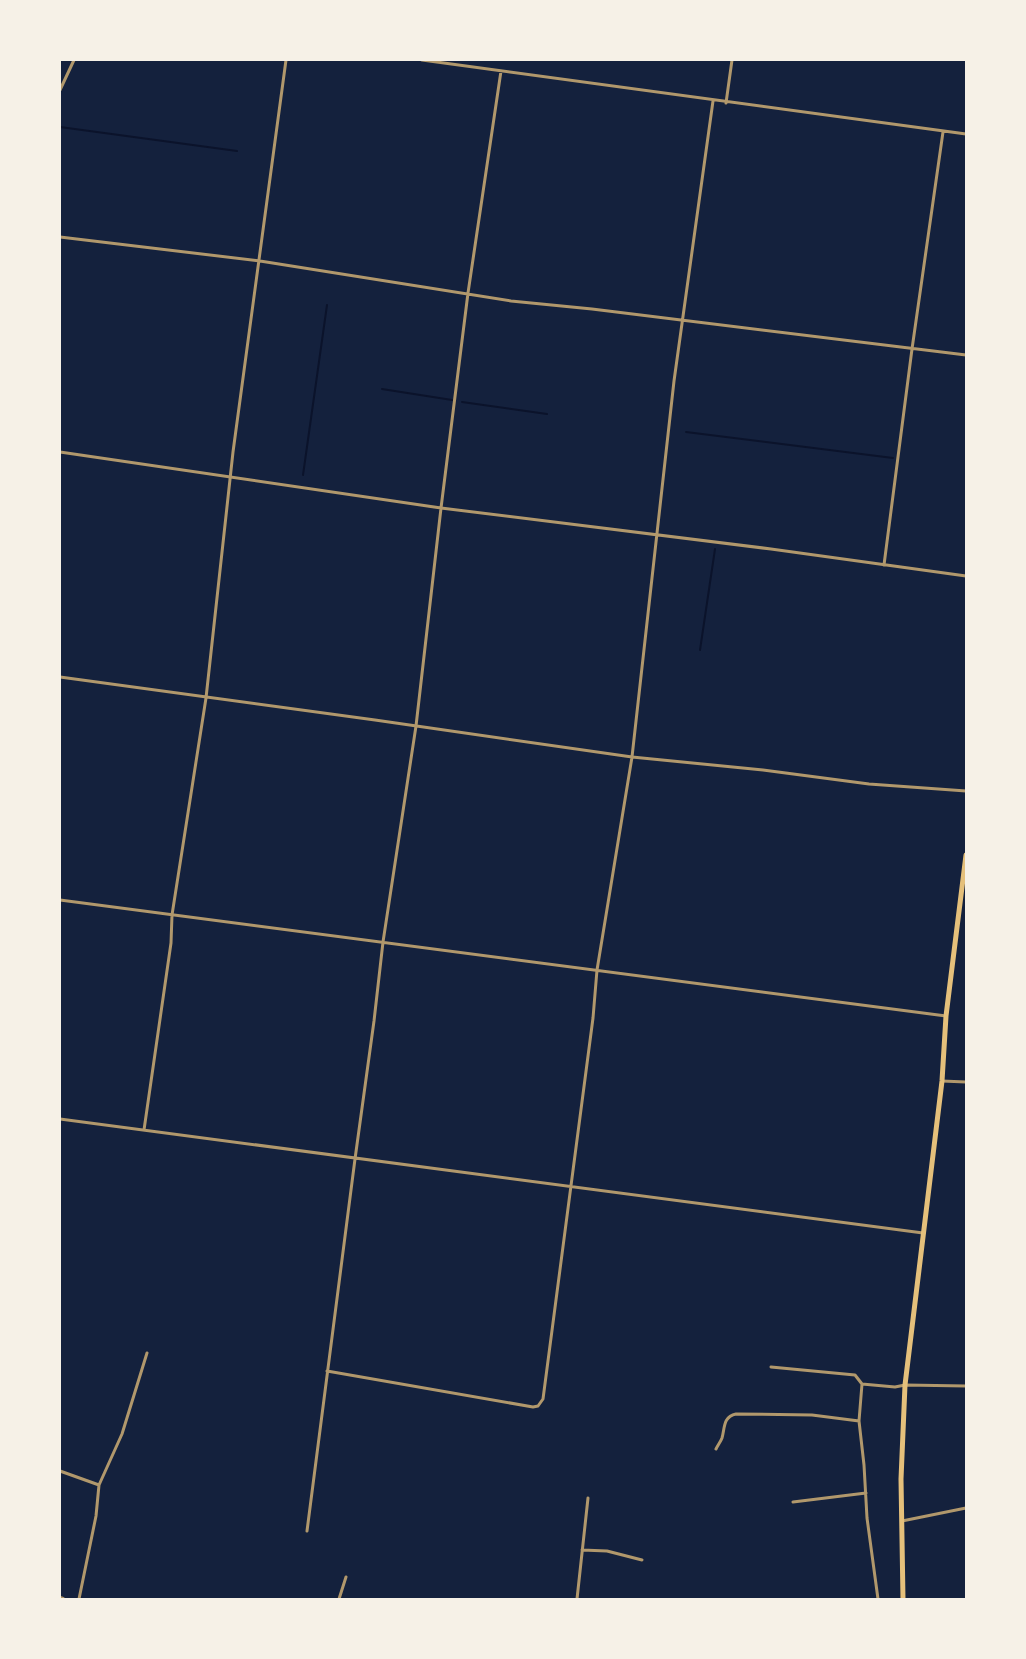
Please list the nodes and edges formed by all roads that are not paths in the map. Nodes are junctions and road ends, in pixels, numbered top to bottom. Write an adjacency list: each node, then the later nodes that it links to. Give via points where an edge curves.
1 (74, 60): 6 (street)
2 (286, 60): 12 (street)
3 (422, 60): 5 (street)
4 (732, 60): 8 (street)
5 (501, 71): 7 (street); 13 (street)
6 (60, 90)
7 (713, 101): 8 (street); 14 (street)
8 (726, 103): 9 (street)
9 (943, 132): 10 (street); 15 (street)
10 (966, 134)
11 (60, 237): 12 (street)
12 (260, 261): 13 (street); 18 (street)
13 (468, 293): 14 (street); 19 (street)
14 (683, 321): 15 (street); 20 (street)
15 (912, 349): 16 (street); 21 (street)
16 (966, 355)
17 (60, 452): 18 (street)
18 (231, 476): 19 (street); 24 (street)
19 (441, 508): 20 (street); 25 (street)
20 (657, 534): 21 (street); 26 (street)
21 (884, 565): 22 (street)
22 (966, 576)
23 (60, 677): 24 (street)
24 (206, 698): 25 (street); 30 (street)
25 (416, 726): 26 (street); 31 (street)
26 (632, 757): 27 (street, via 868,784); 32 (street)
27 (966, 791)
28 (966, 855): 33 (main road)
29 (60, 900): 30 (street)
30 (172, 915): 31 (street); 37 (street, via 171,943)
31 (382, 942): 32 (street); 38 (street)
32 (597, 970): 33 (street); 39 (street)
33 (946, 1016): 34 (main road)
34 (942, 1081): 35 (street); 40 (main road)
35 (966, 1082)
36 (60, 1119): 37 (street)
37 (144, 1130): 38 (street)
38 (355, 1159): 39 (street); 43 (street)
39 (572, 1186): 40 (street); 43 (street, via 544,1399 538,1406)
40 (922, 1233): 45 (main road)
41 (147, 1352): 50 (street, via 122,1434)
42 (771, 1367): 44 (street, via 856,1375)
43 (327, 1371): 56 (street)
44 (862, 1384): 45 (street); 47 (street)
45 (905, 1385): 46 (street); 55 (main road, via 900,1479)
46 (966, 1386)
47 (859, 1421): 48 (street, via 812,1415 736,1414 726,1419 722,1439); 51 (street)
48 (716, 1449)
49 (60, 1471): 50 (street)
50 (99, 1485): 60 (street)
51 (866, 1493): 53 (street); 63 (street)
52 (588, 1498): 57 (street)
53 (793, 1502)
54 (966, 1508): 55 (street)
55 (902, 1521): 64 (main road)
56 (307, 1532)
57 (582, 1550): 58 (street, via 607,1551); 62 (street)
58 (642, 1560)
59 (346, 1577): 61 (street)
60 (79, 1599)
61 (339, 1599)
62 (577, 1599)
63 (878, 1599)
64 (903, 1599)

